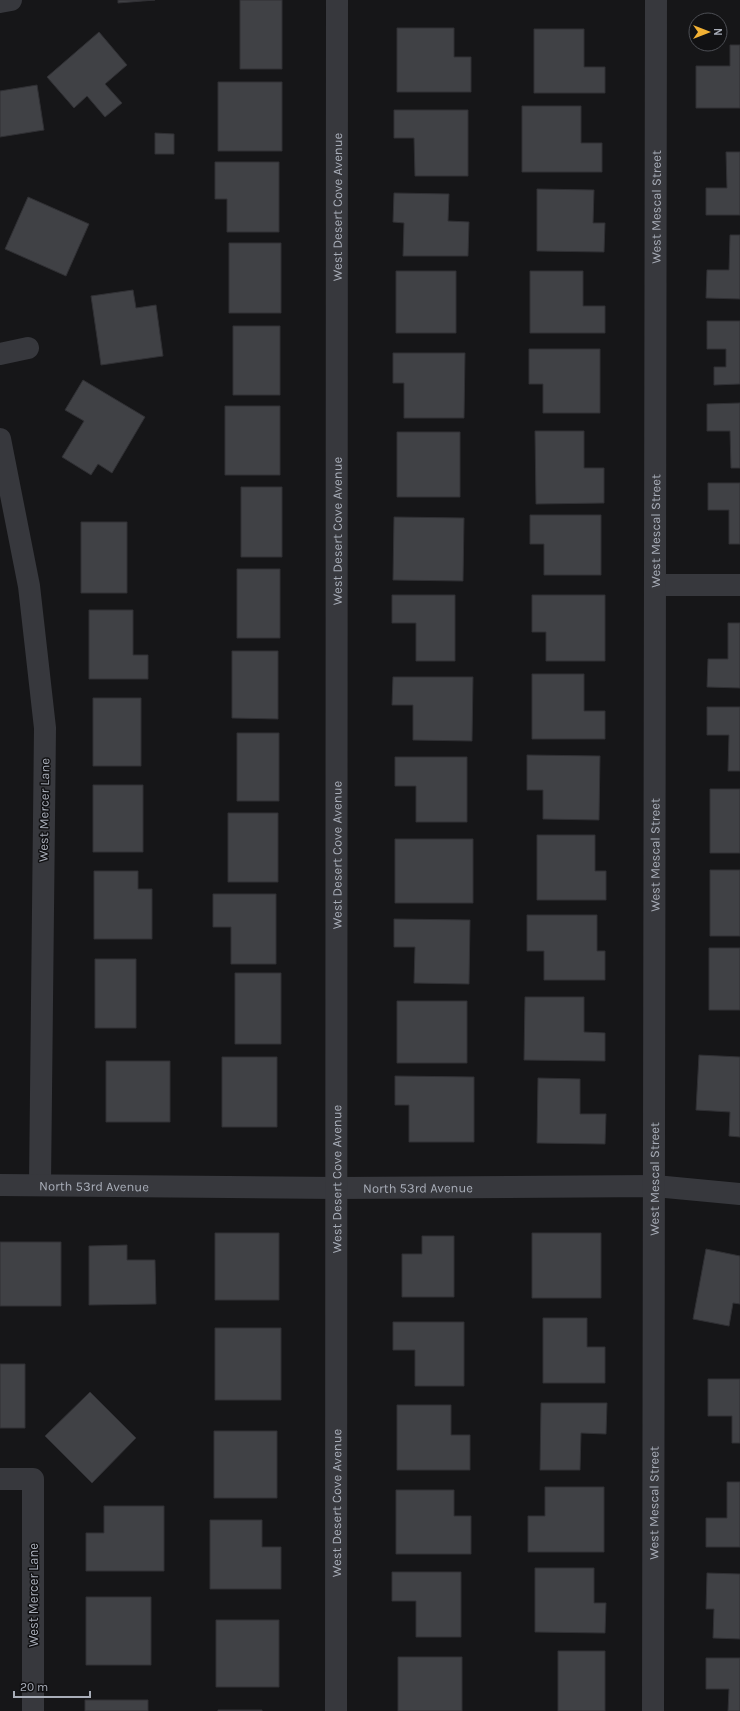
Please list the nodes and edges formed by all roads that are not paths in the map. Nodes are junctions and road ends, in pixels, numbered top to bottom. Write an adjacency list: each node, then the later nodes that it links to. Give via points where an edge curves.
1 (11, 0): 4 (street)
2 (337, 0): 13 (street, West Desert Cove Avenue)
3 (656, 0): 8 (street, West Mescal Street)
4 (0, 2)
5 (28, 348): 6 (street)
6 (0, 354)
7 (0, 439): 11 (street, West Mercer Lane, via 29,586 45,728)
8 (656, 584): 9 (street); 12 (street, West Mescal Street)
9 (740, 585)
10 (0, 1185): 11 (street, North 53rd Avenue)
11 (40, 1185): 13 (street, North 53rd Avenue)
12 (655, 1186): 13 (street, North 53rd Avenue); 14 (street, North 53rd Avenue); 18 (street, West Mescal Street)
13 (337, 1188): 17 (street, West Desert Cove Avenue)
14 (740, 1194)
15 (0, 1479): 16 (street, West Mercer Lane, via 33,1479)
16 (33, 1711)
17 (336, 1711)
18 (653, 1711)

